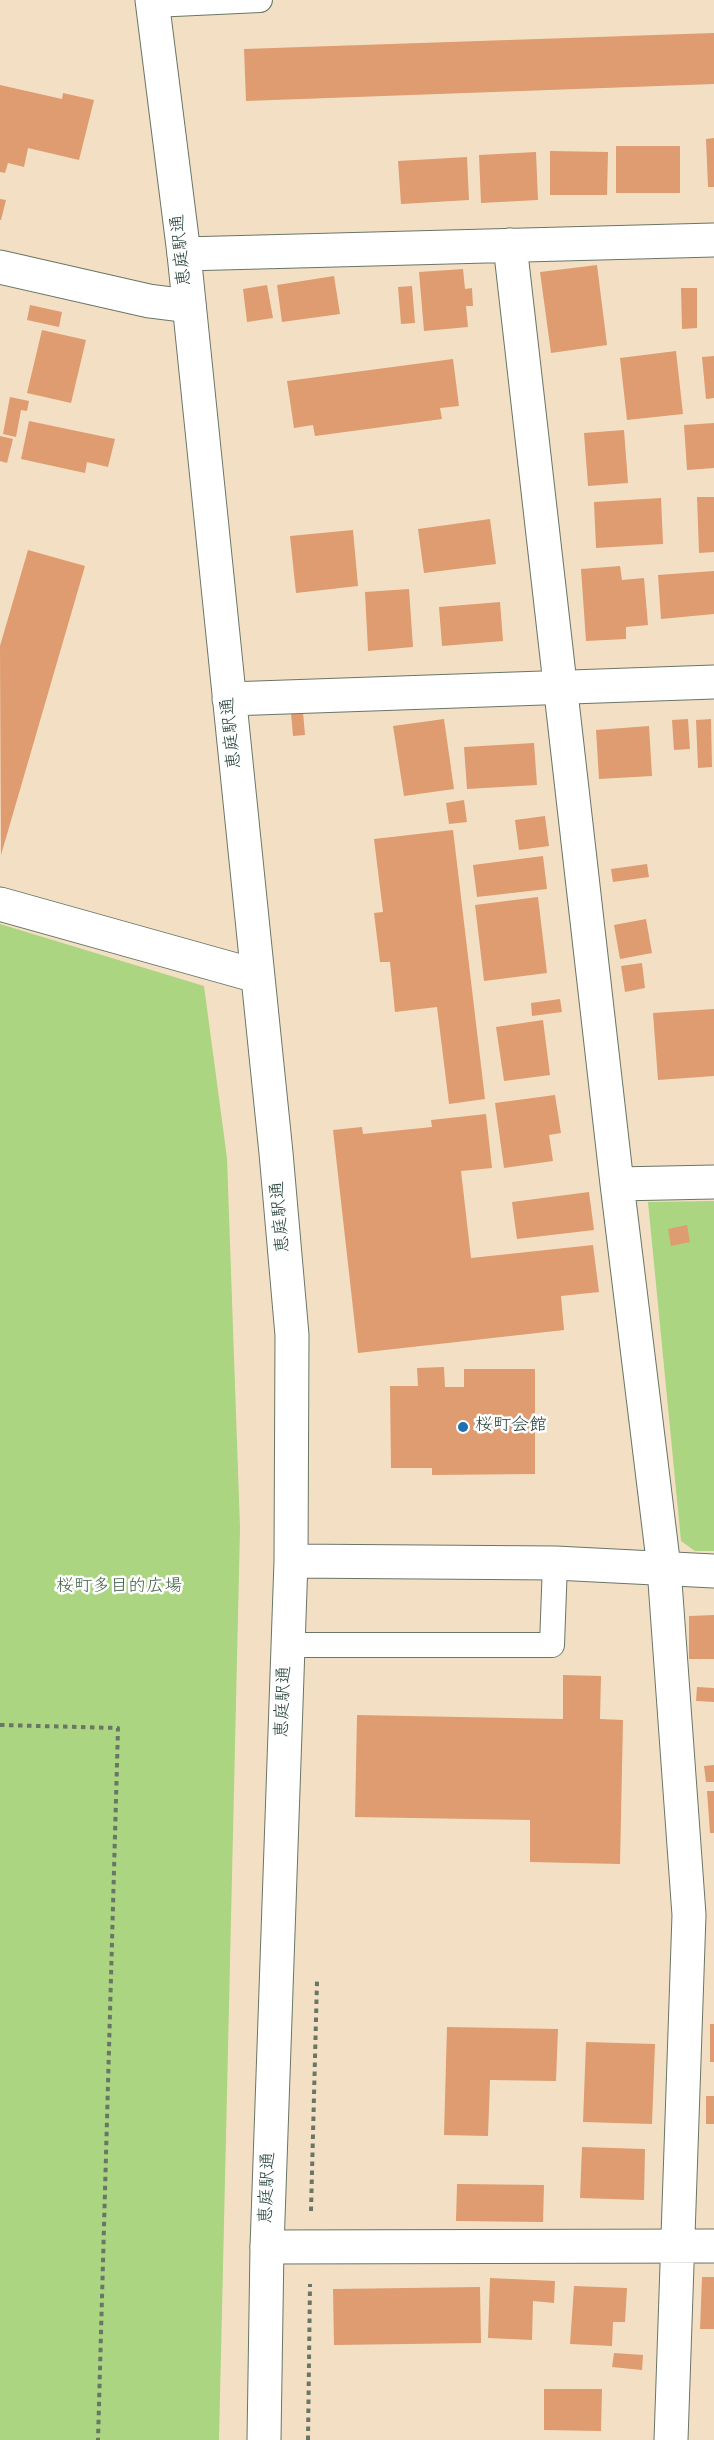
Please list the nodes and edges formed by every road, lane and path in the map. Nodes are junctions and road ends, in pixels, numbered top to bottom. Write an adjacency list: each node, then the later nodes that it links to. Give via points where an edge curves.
1 (260, 0): 2 (lane)
2 (153, 2): 5 (street, 恵庭駅通)
3 (714, 240): 4 (street)
4 (510, 245): 5 (street); 9 (street)
5 (184, 254): 7 (street, 恵庭駅通)
6 (0, 267): 7 (street, via 149,301)
7 (189, 306): 10 (street, 恵庭駅通)
8 (714, 682): 9 (street)
9 (560, 687): 10 (street); 14 (street)
10 (229, 699): 12 (street, 恵庭駅通)
11 (0, 904): 12 (street)
12 (257, 976): 15 (street, 恵庭駅通, via 292,1335)
13 (714, 1182): 14 (street)
14 (617, 1184): 17 (street)
15 (291, 1561): 16 (street); 19 (street, 恵庭駅通)
16 (555, 1563): 17 (street); 19 (lane, via 552,1645)
17 (664, 1568): 18 (street); 23 (street, via 689,1915)
18 (714, 1571)
19 (287, 1645): 22 (street, 恵庭駅通)
20 (0, 1725): 24 (path, via 118,1728)
21 (714, 2246): 23 (street)
22 (267, 2247): 23 (street); 25 (street, 恵庭駅通)
23 (677, 2247): 26 (street)
24 (98, 2440)
25 (264, 2440)
26 (671, 2440)

